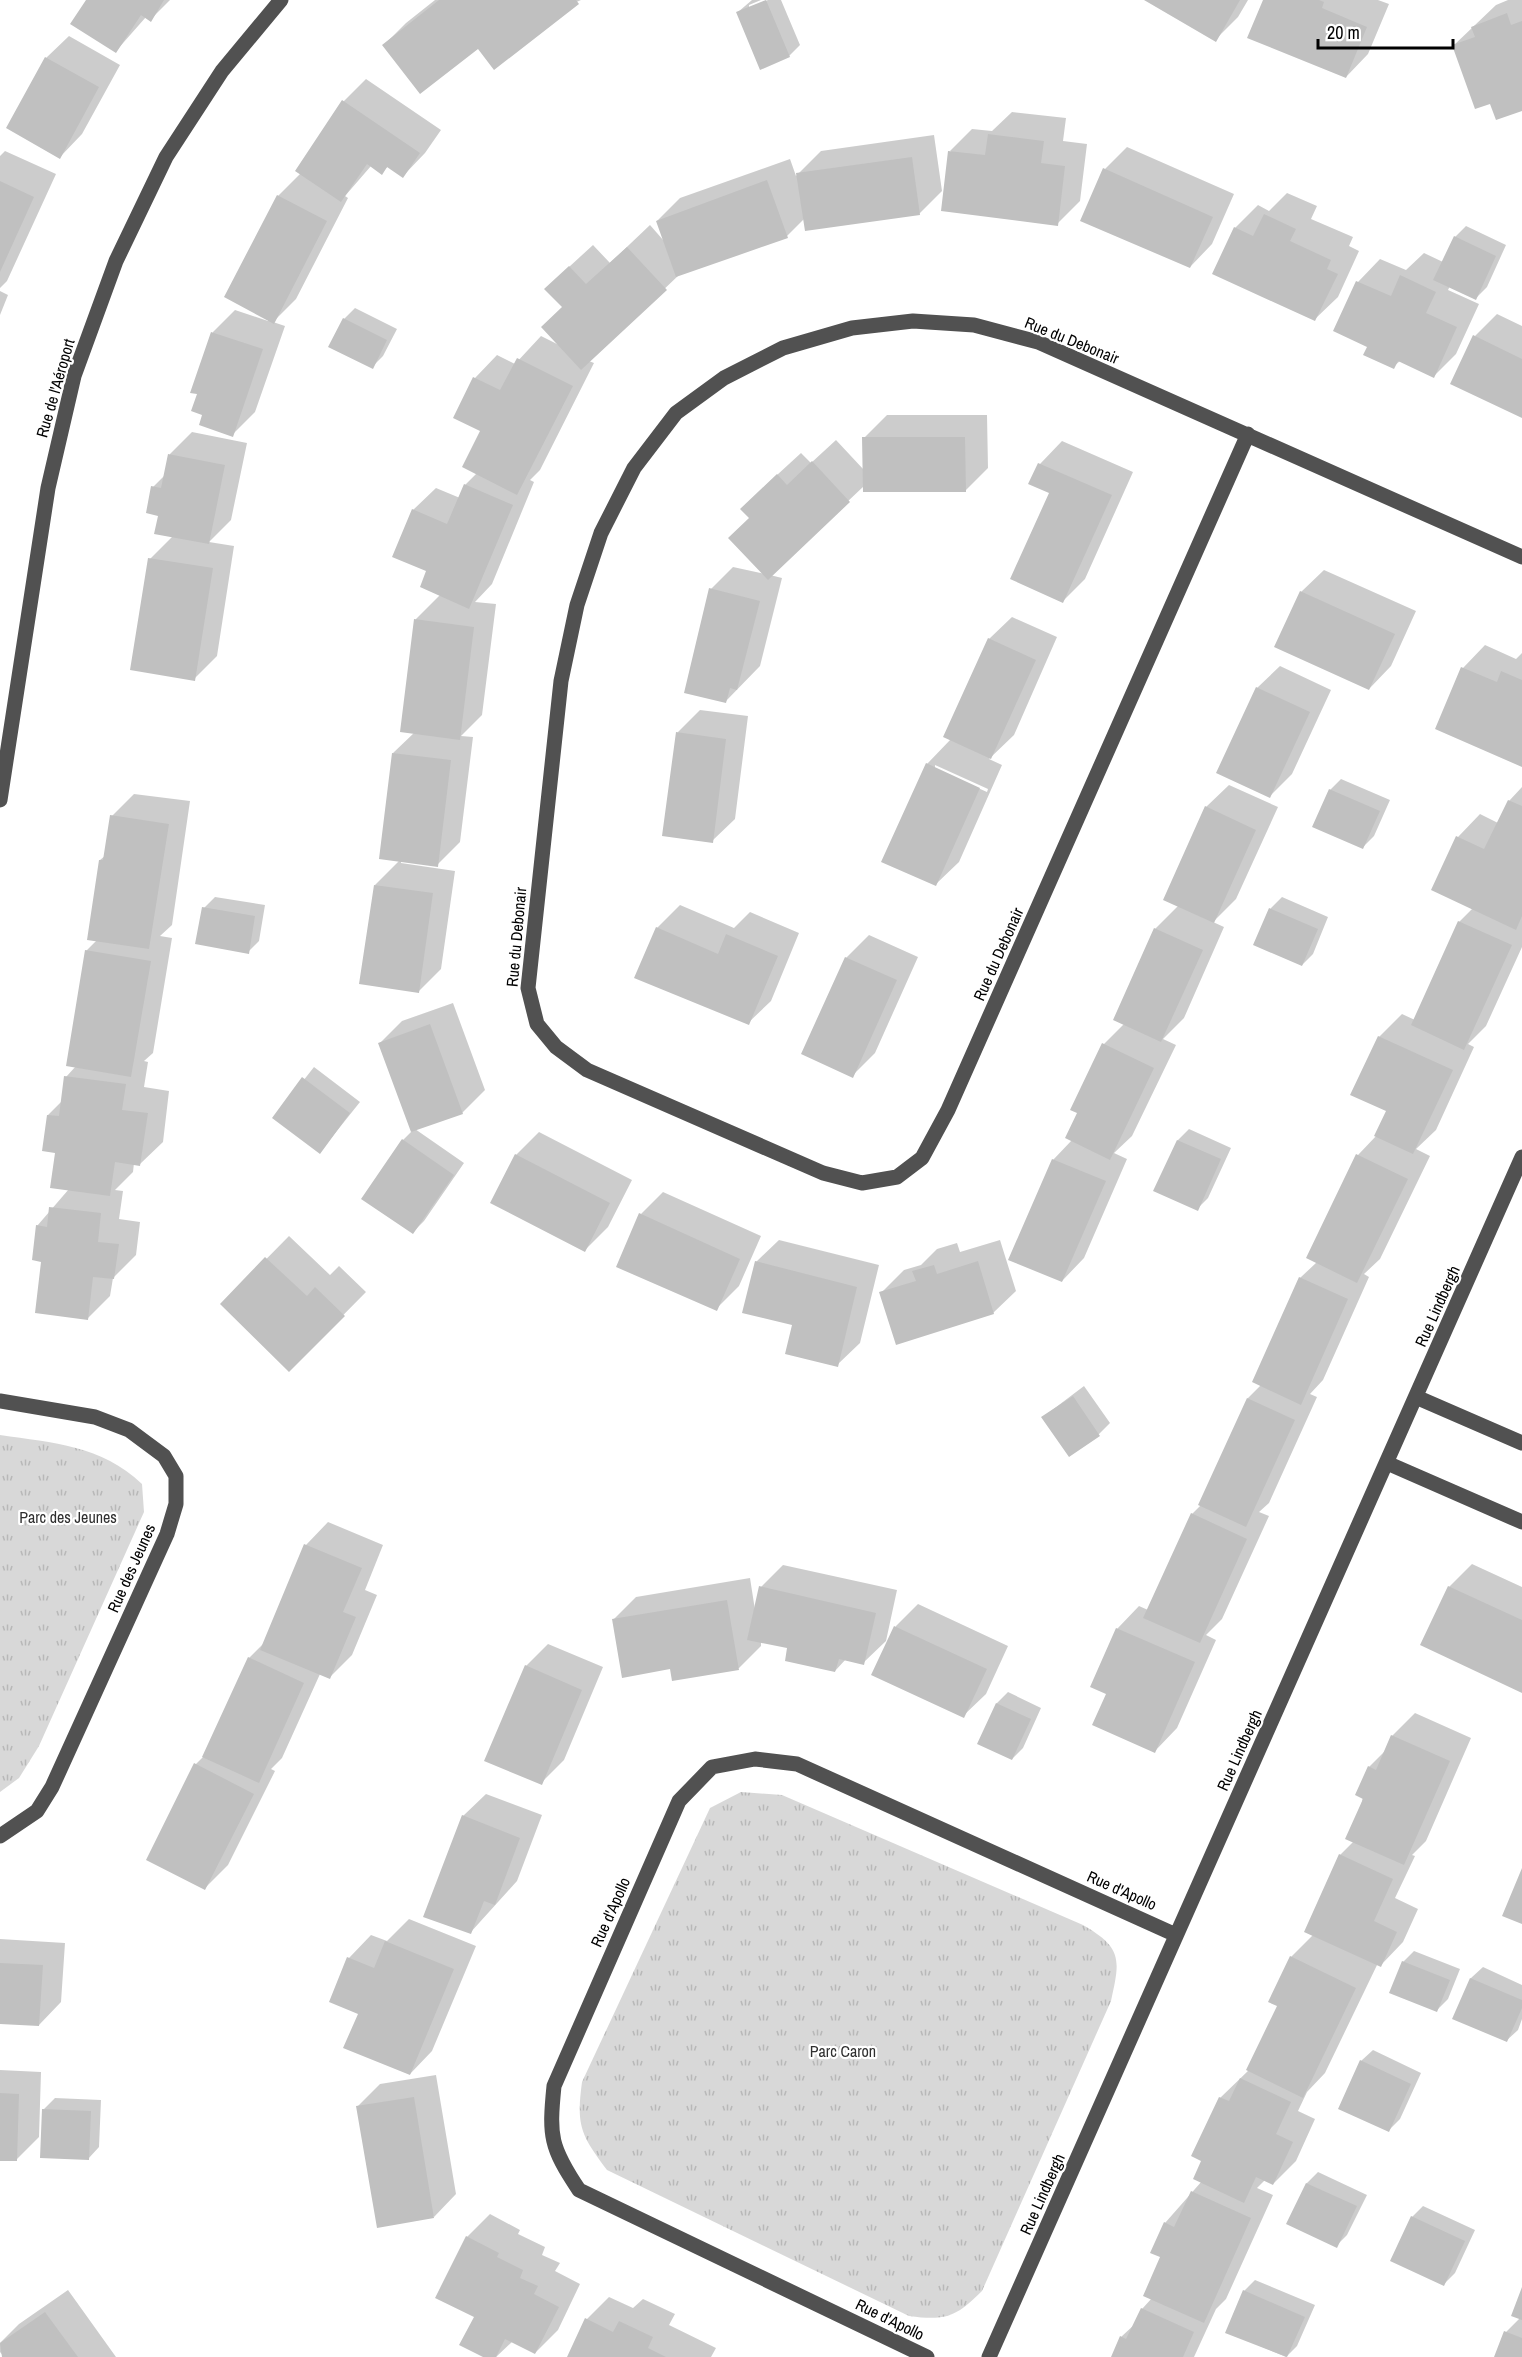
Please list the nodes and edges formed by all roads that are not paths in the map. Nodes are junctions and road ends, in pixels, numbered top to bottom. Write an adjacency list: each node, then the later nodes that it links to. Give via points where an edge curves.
1 (281, 0): 4 (street, Rue de l'Aéroport, via 222,71 166,157 116,261 74,376 48,488)
2 (1248, 434): 2 (street, Rue du Debonair, via 1038,342 974,325 913,321 852,328 783,348 724,378 676,413 634,468 601,533 577,606 561,681 528,988 537,1024 556,1047 587,1070 824,1173 862,1183 897,1178 922,1158 948,1110); 3 (street, Rue du Debonair)
3 (1522, 557)
4 (0, 800)
5 (1522, 1157): 6 (street, Rue Lindbergh)
6 (1416, 1397): 8 (street); 9 (street, Rue Lindbergh)
7 (0, 1401): 11 (street, Rue des Jeunes, via 95,1417 129,1430 164,1456 176,1476 176,1504 167,1534 52,1787 37,1811)
8 (1522, 1443)
9 (1387, 1463): 10 (street); 12 (street, Rue Lindbergh)
10 (1522, 1522)
11 (0, 1836)
12 (1176, 1935): 13 (street, Rue d'Apollo, via 797,1764 754,1759 712,1767 679,1801 554,2086 549,2127 560,2162 579,2190); 14 (street, Rue Lindbergh)
13 (927, 2357)
14 (989, 2357)

